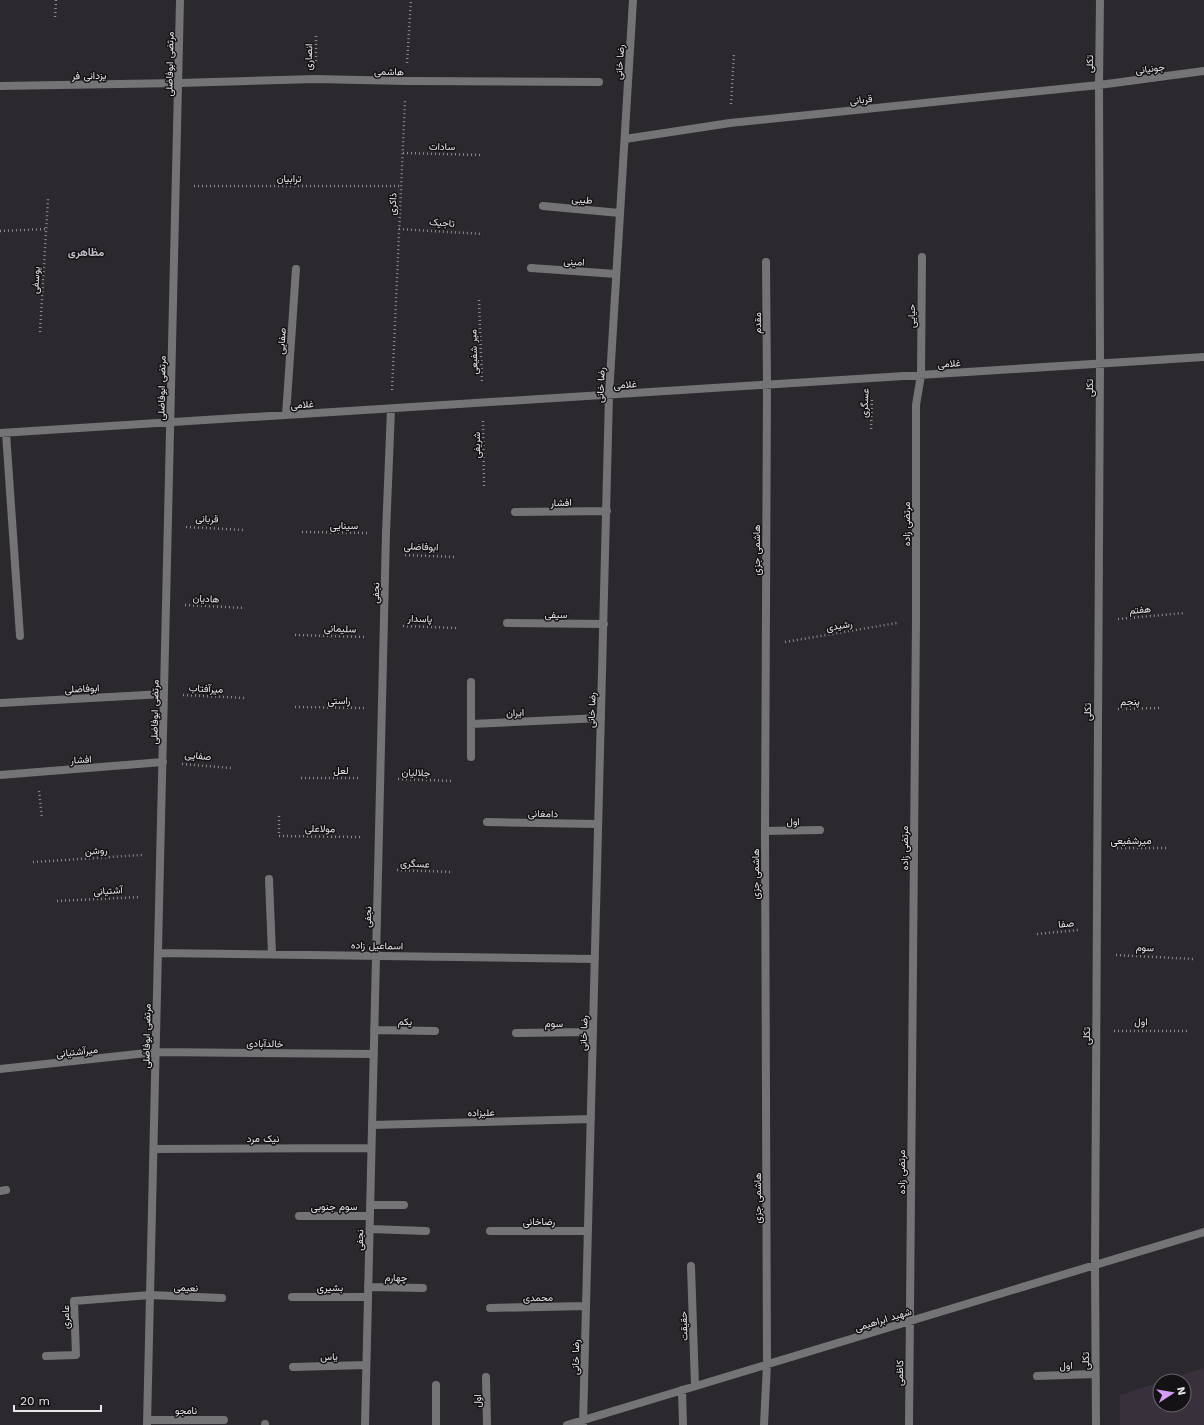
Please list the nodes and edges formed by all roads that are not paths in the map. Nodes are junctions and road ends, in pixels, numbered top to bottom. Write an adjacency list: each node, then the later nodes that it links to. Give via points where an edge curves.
1 (180, 0): 6 (street, مرتضی ابوفاضلی)
2 (633, 0): 9 (street, رضا خانی)
3 (1100, 0): 7 (street, تکلی)
4 (1204, 72): 7 (street, جونیانی)
5 (599, 82): 6 (street, هاشمی, via 316,79)
6 (179, 83): 8 (street, یزدانی فر); 24 (street, مرتضی ابوفاضلی)
7 (1099, 85): 9 (street, قربانی, via 730,123); 18 (street, تکلی)
8 (0, 86)
9 (625, 139): 11 (street, رضا خانی)
10 (543, 206): 11 (street, طیبی)
11 (620, 213): 16 (street, رضا خانی)
12 (922, 257): 19 (street, حیایی)
13 (766, 262): 20 (street, مقدم)
14 (531, 268): 16 (street, امینی)
15 (296, 269): 23 (street, صفایی)
16 (616, 274): 21 (street, رضا خانی)
17 (1204, 357): 18 (street, غلامی)
18 (1100, 364): 19 (street, غلامی); 68 (street, تکلی)
19 (921, 375): 20 (street, غلامی); 78 (street, مرتضی زاده, via 916,405)
20 (767, 384): 21 (street, غلامی); 42 (street, هاشمی جزی)
21 (609, 395): 22 (street, غلامی); 26 (street, رضا خانی)
22 (391, 409): 23 (street, غلامی); 46 (street, نجفی)
23 (286, 415): 24 (street, غلامی)
24 (171, 423): 25 (street, غلامی); 32 (street, مرتضی ابوفاضلی)
25 (3, 433): 30 (street)
26 (607, 511): 27 (street, افشار); 29 (street, رضا خانی)
27 (515, 512)
28 (507, 623): 29 (street, سیفی)
29 (604, 624): 34 (street, رضا خانی)
30 (20, 636)
31 (471, 682): 35 (street)
32 (164, 694): 33 (street, ابوفاضلی); 37 (street, مرتضی ابوفاضلی)
33 (0, 703)
34 (601, 718): 35 (street, ایران); 40 (street, رضا خانی)
35 (471, 724): 36 (street)
36 (471, 757)
37 (163, 762): 38 (street, افشار); 44 (street, مرتضی ابوفاضلی)
38 (0, 775)
39 (487, 822): 40 (street, دامغانی)
40 (598, 824): 47 (street, رضا خانی)
41 (820, 830): 42 (street, اول)
42 (765, 831): 80 (street, هاشمی جزی)
43 (269, 879): 45 (street)
44 (158, 953): 45 (street, اسماعیل زاده); 52 (street, مرتضی ابوفاضلی)
45 (272, 954): 46 (street, اسماعیل زاده)
46 (376, 956): 47 (street, اسماعیل زاده); 48 (street, نجفی)
47 (595, 959): 50 (street, رضا خانی)
48 (374, 1030): 49 (street, یکم); 53 (street, نجفی)
49 (435, 1031)
50 (593, 1032): 51 (street, سوم); 55 (street, رضا خانی)
51 (516, 1033)
52 (156, 1052): 53 (street, خالدآبادی); 54 (street, میرآشتیانی); 57 (street, مرتضی ابوفاضلی)
53 (374, 1054): 56 (street, نجفی)
54 (0, 1069)
55 (591, 1120): 56 (street, علیزاده); 66 (street, رضا خانی)
56 (372, 1125): 58 (street, نجفی)
57 (154, 1148): 58 (street, نیک مرد); 72 (street, مرتضی ابوفاضلی)
58 (372, 1148): 59 (street, نجفی)
59 (370, 1205): 60 (street); 62 (street, نجفی)
60 (404, 1205)
61 (299, 1216): 62 (street, سوم جنوبی)
62 (370, 1216): 63 (street, نجفی)
63 (370, 1229): 64 (street); 70 (street, نجفی)
64 (426, 1231)
65 (490, 1231): 66 (street, رضاخانی)
66 (588, 1231): 76 (street, رضا خانی)
67 (1204, 1232): 68 (street, شهید ابراهیمی)
68 (1094, 1265): 78 (street, شهید ابراهیمی); 83 (street, تکلی)
69 (691, 1266): 87 (street, حقیقت)
70 (368, 1287): 71 (street, چهارم); 74 (street, نجفی)
71 (423, 1288)
72 (150, 1296): 75 (street, نعیمی); 79 (street, عامری, via 74,1301 76,1355); 90 (street, مرتضی ابوفاضلی)
73 (292, 1297): 74 (street, بشیری)
74 (368, 1297): 81 (street, نجفی)
75 (222, 1298)
76 (586, 1306): 77 (street, محمدی); 91 (street, رضا خانی)
77 (490, 1308)
78 (910, 1321): 80 (street, شهید ابراهیمی); 98 (street, کاظمی)
79 (46, 1356)
80 (767, 1364): 87 (street, شهید ابراهیمی); 97 (street, هاشمی جزی)
81 (366, 1365): 82 (street, یاس); 92 (street, نجفی)
82 (293, 1367)
83 (1095, 1374): 85 (street, اول); 99 (street, تکلی)
84 (486, 1376): 94 (street, اول)
85 (1037, 1376)
86 (436, 1385): 93 (street)
87 (695, 1386): 88 (street, شهید ابراهیمی)
88 (682, 1390): 91 (street, شهید ابراهیمی); 96 (street)
89 (224, 1420): 90 (street, نامجو)
90 (147, 1422)
91 (583, 1423): 95 (street, شهید ابراهیمی)
92 (365, 1425)
93 (436, 1425)
94 (487, 1425)
95 (567, 1425)
96 (683, 1425)
97 (764, 1425)
98 (909, 1425)
99 (1096, 1425)

